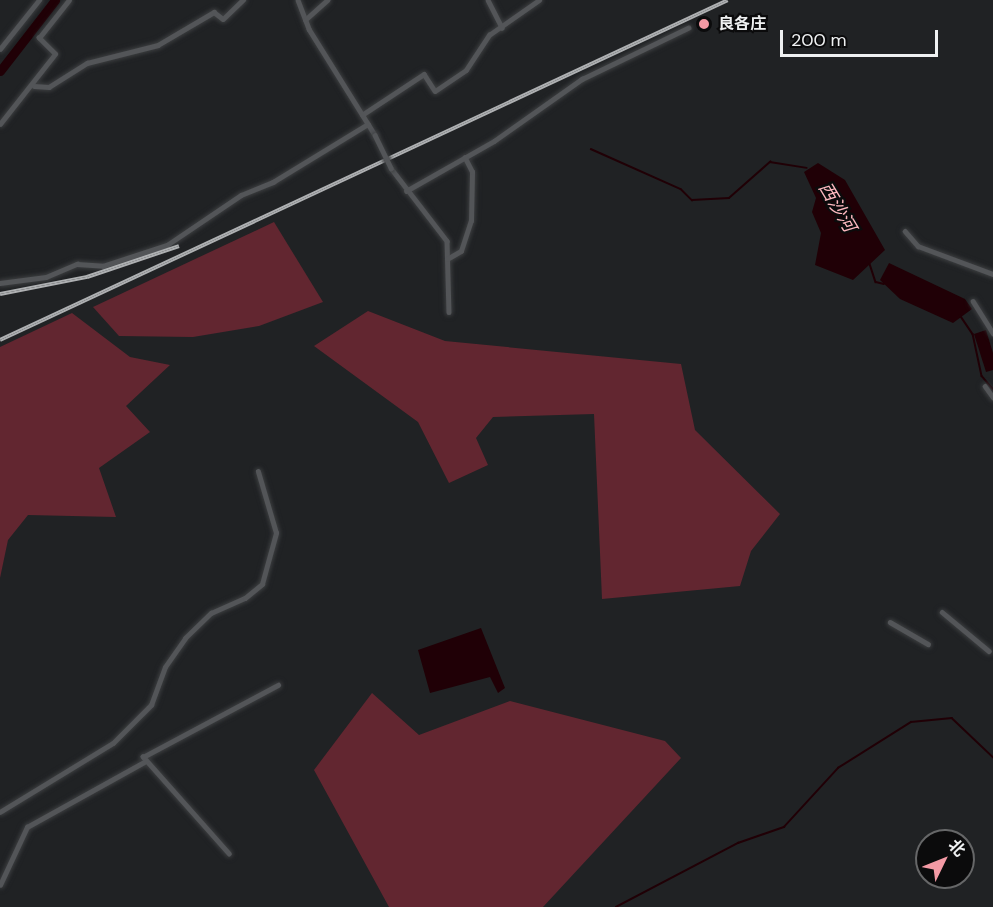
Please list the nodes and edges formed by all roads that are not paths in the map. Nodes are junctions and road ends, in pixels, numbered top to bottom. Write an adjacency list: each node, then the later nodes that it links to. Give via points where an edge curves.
1 (39, 0): 11 (street)
2 (69, 0): 12 (street, via 39,38 55,54)
3 (243, 0): 12 (street, via 222,19 214,12 158,45 87,63 49,87)
4 (298, 0): 8 (street)
5 (327, 0): 8 (street)
6 (488, 0): 9 (street)
7 (539, 0): 9 (street)
8 (305, 20): 13 (street)
9 (502, 28): 13 (street, via 478,45 466,70 435,91 424,74)
10 (688, 28): 16 (street, via 582,79)
11 (0, 49)
12 (34, 86): 14 (street)
13 (362, 115): 15 (street)
14 (0, 124)
15 (368, 124): 17 (street, bridge); 21 (street, via 273,182 241,195 167,245 103,266 77,264 46,277)
16 (465, 158): 17 (street); 19 (street, via 472,172 471,221 461,251)
17 (406, 191): 19 (street, via 447,241)
18 (905, 231): 20 (street, via 918,246)
19 (447, 259): 23 (street)
20 (993, 274)
21 (0, 283)
22 (973, 301): 24 (street)
23 (449, 312)
24 (993, 333)
25 (985, 386): 26 (street)
26 (993, 397)
27 (258, 472): 34 (street, via 276,533 262,584 245,598 211,613 185,638 165,667 151,705 113,743)
28 (942, 612): 31 (street, via 976,635)
29 (890, 622): 30 (street)
30 (928, 644)
31 (989, 651)
32 (278, 685): 33 (street, via 143,757)
33 (146, 761): 35 (street); 36 (street, via 27,827)
34 (0, 812)
35 (229, 854)
36 (0, 885)

